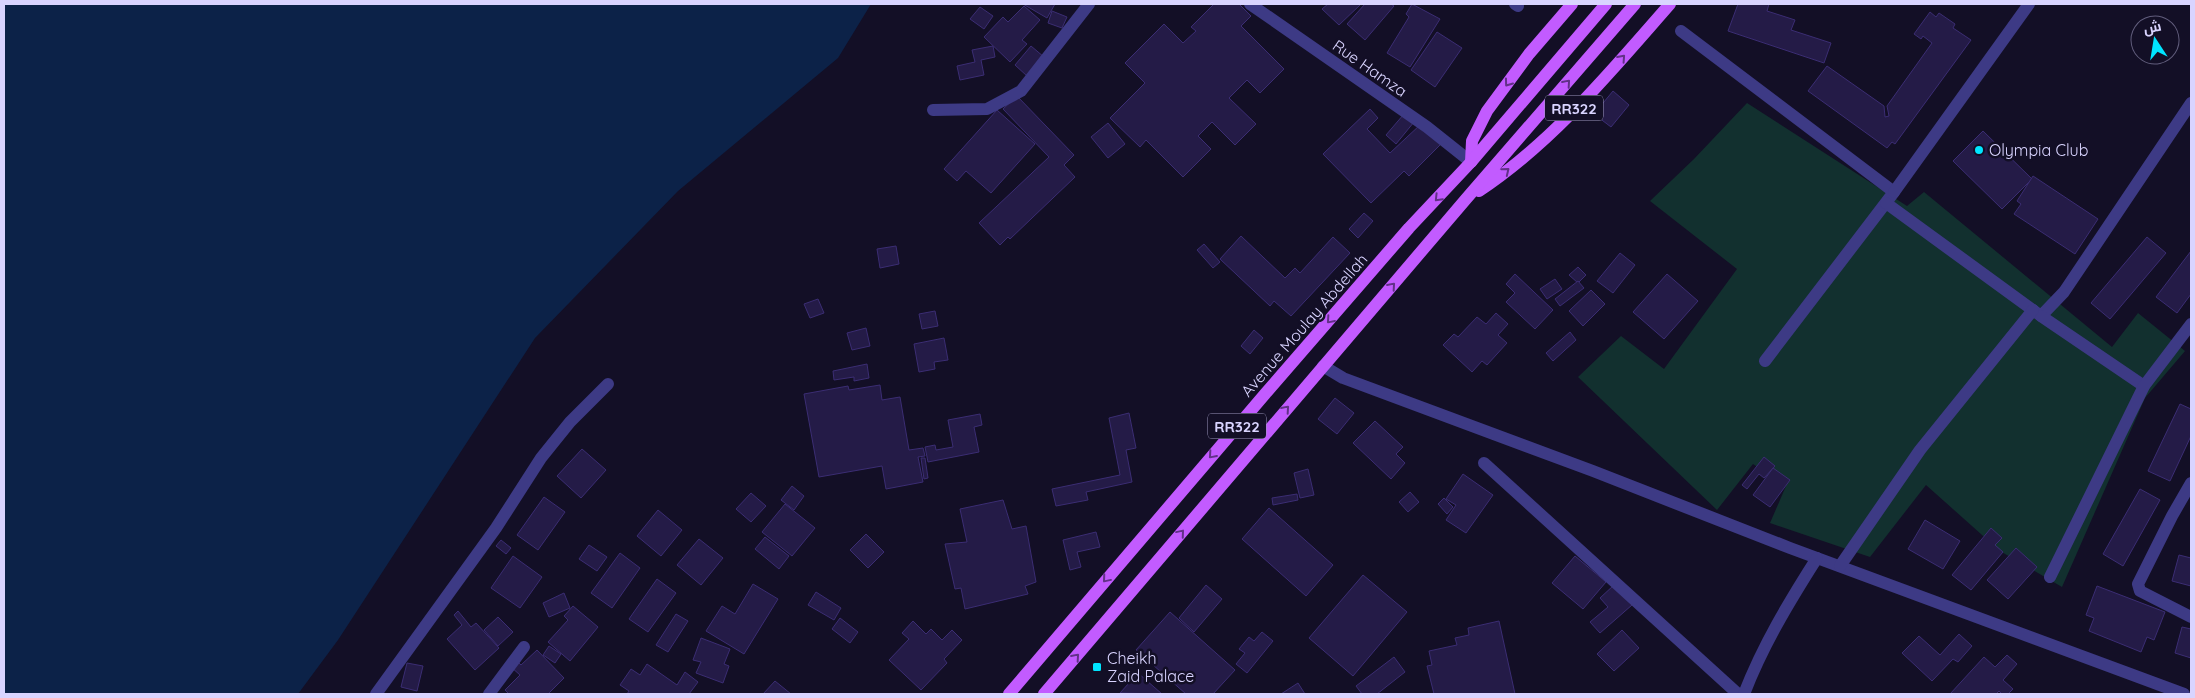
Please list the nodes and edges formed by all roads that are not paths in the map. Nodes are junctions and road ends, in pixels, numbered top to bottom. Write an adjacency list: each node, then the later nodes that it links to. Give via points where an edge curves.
1 (1089, 4): 10 (street, via 1021,91 987,109)
2 (1250, 4): 11 (street, Rue Hamza, via 1427,127)
3 (1572, 4): 11 (main road, one-way to 11, via 1529,54 1488,111 1472,141)
4 (1606, 4): 11 (main road, Avenue Moulay Abdellah / RR322)
5 (1635, 4): 13 (main road, RR322, one-way to 5)
6 (1670, 4): 13 (main road, RR322, one-way to 6, via 1536,148)
7 (2029, 4): 12 (street)
8 (1681, 31): 12 (street)
9 (2191, 104): 15 (street, via 2064,292)
10 (933, 110)
11 (1471, 162): 30 (main road, Avenue Moulay Abdellah / RR322, one-way to 30, via 1409,228)
12 (1894, 192): 14 (street)
13 (1466, 199): 18 (main road, RR322, one-way to 13)
14 (1886, 203): 15 (street); 17 (street)
15 (2037, 313): 20 (street); 24 (street, via 1920,450)
16 (2189, 330): 20 (street)
17 (1765, 361)
18 (1323, 366): 23 (street, via 1343,378); 31 (main road, RR322, one-way to 18)
19 (608, 384): 28 (street, via 570,422 541,458 496,528)
20 (2144, 386): 25 (street)
21 (1484, 463): 32 (street)
22 (2191, 483): 26 (street, via 2138,584 2140,591)
23 (1817, 558): 24 (street); 33 (street, via 1775,625)
24 (1840, 566): 34 (street)
25 (2050, 577)
26 (2191, 617)
27 (524, 647): 29 (street)
28 (376, 694)
29 (490, 694)
30 (1009, 694)
31 (1044, 694)
32 (1738, 694)
33 (1744, 694)
34 (2184, 694)

